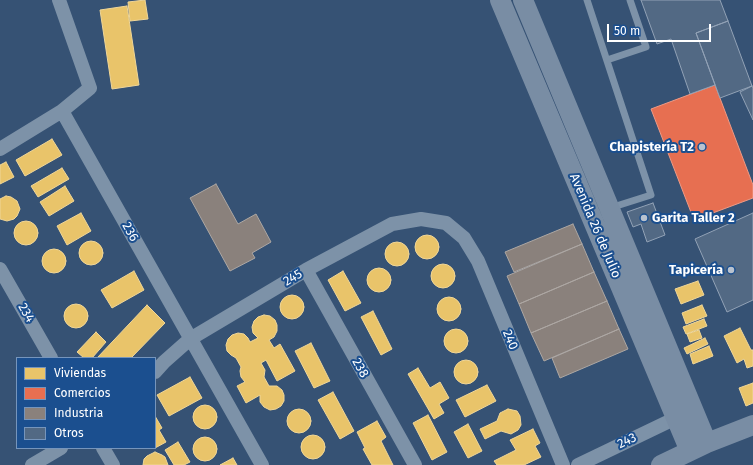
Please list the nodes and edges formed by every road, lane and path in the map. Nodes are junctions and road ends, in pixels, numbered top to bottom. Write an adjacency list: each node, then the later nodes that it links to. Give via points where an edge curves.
1 (59, 0): 7 (street, via 90,88)
2 (500, 0): 10 (street, Avenida 26 de Julio)
3 (523, 0): 9 (street, Avenida 26 de Julio)
4 (587, 0): 6 (lane)
5 (630, 0): 6 (lane, via 646,47)
6 (607, 60): 9 (lane, via 651,195)
7 (62, 112): 8 (street); 14 (street, 236)
8 (0, 149)
9 (610, 208): 10 (street); 19 (street, Avenida 26 de Julio)
10 (591, 215): 17 (street, Avenida 26 de Julio)
11 (446, 223): 13 (street, 245, via 421,219 392,224); 26 (street, 240, via 464,238 478,261)
12 (0, 269): 15 (street, 234)
13 (306, 270): 14 (street, 245); 25 (street, 238)
14 (190, 338): 16 (street, 245); 24 (street, 236)
15 (50, 357)
16 (156, 371)
17 (676, 418): 19 (street, Avenida 26 de Julio); 27 (street, 243)
18 (753, 425): 19 (street)
19 (699, 447): 28 (street)
20 (59, 449): 22 (street)
21 (104, 449): 23 (street)
22 (32, 465)
23 (113, 465)
24 (262, 465)
25 (415, 465)
26 (563, 465)
27 (578, 465)
28 (662, 465)

